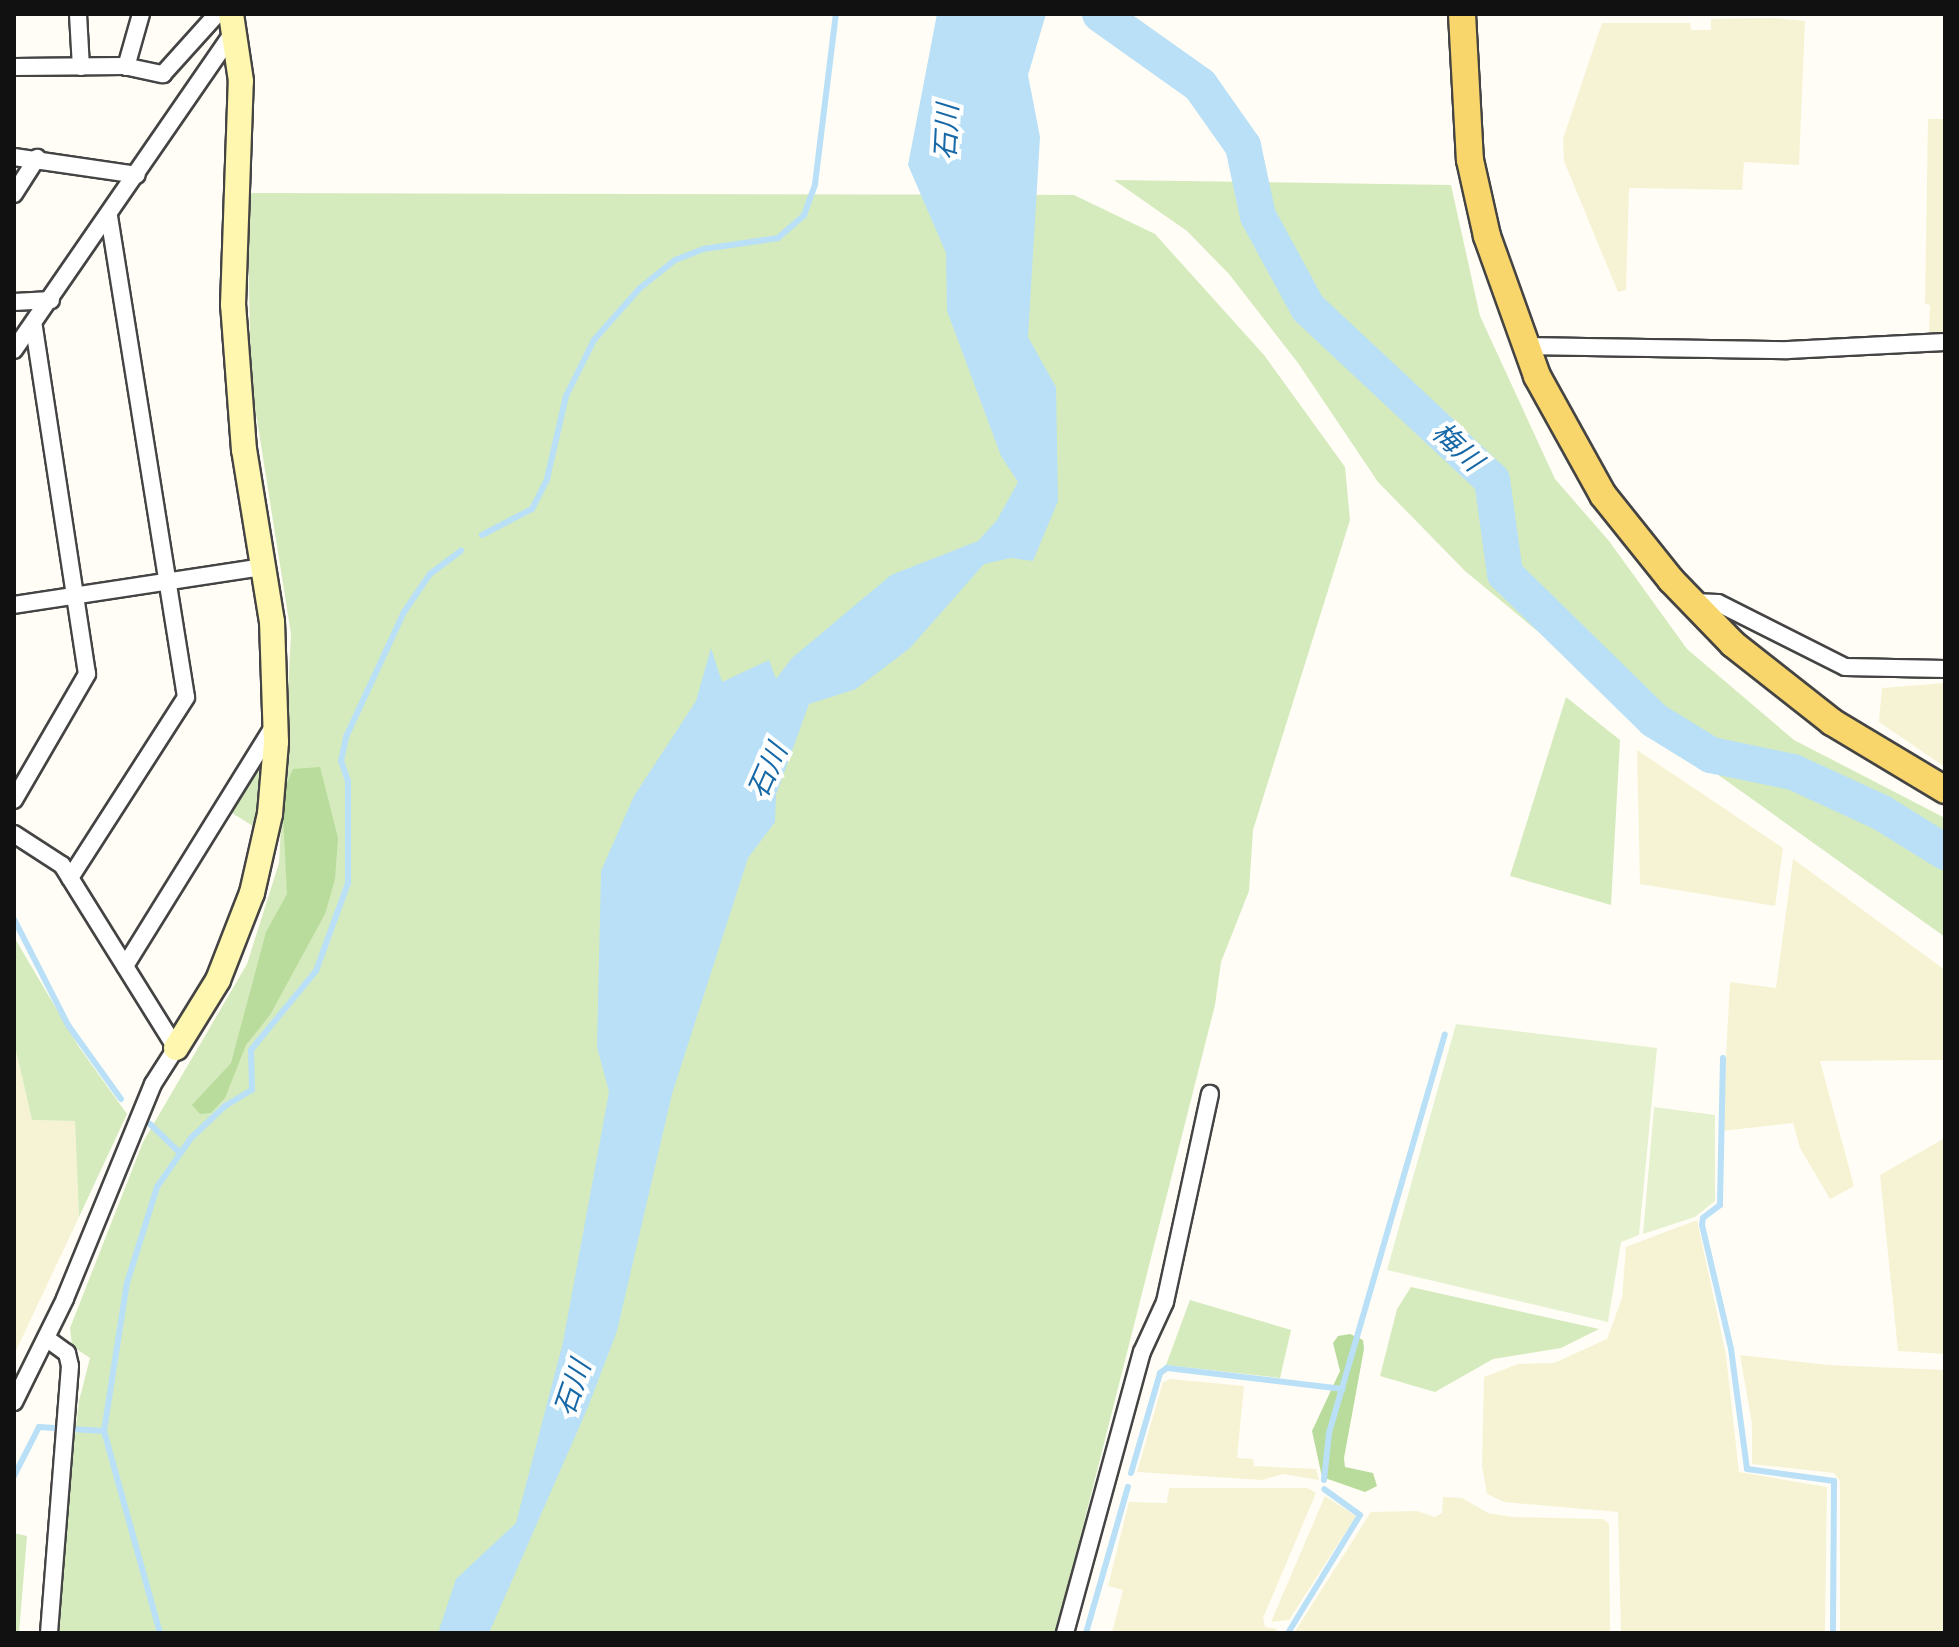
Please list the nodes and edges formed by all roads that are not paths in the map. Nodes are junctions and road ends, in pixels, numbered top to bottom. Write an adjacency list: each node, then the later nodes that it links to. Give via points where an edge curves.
1 (78, 14): 6 (street)
2 (141, 14): 7 (street)
3 (1462, 14): 17 (main road, via 1470,160 1487,236)
4 (227, 20): 7 (street, via 163,74); 10 (street); 19 (street, via 241,81 233,305 244,450)
5 (14, 67): 6 (street)
6 (81, 67): 7 (street)
7 (126, 67)
8 (14, 157): 9 (street)
9 (37, 158): 10 (street); 11 (street)
10 (137, 175): 12 (street)
11 (14, 194)
12 (109, 216): 13 (street); 20 (street)
13 (51, 300): 14 (street); 15 (street)
14 (14, 302)
15 (34, 326): 18 (street); 21 (street)
16 (1945, 342): 17 (street, via 1788,350)
17 (1524, 346): 22 (main road, via 1558,420 1603,495)
18 (14, 350)
19 (262, 567): 20 (street); 25 (street, via 272,622)
20 (167, 580): 21 (street); 29 (street, via 186,697)
21 (74, 593): 23 (street); 27 (street, via 87,674)
22 (1692, 602): 24 (street, via 1718,603 1845,667); 26 (main road, via 1794,695)
23 (14, 605)
24 (1945, 669)
25 (276, 724): 30 (street); 31 (street, via 270,814 252,893 218,980)
26 (1945, 790)
27 (14, 800)
28 (14, 834): 29 (street, via 62,865)
29 (70, 878): 30 (street)
30 (125, 966): 31 (street)
31 (176, 1048): 33 (street, via 153,1084)
32 (1210, 1094): 36 (street, via 1165,1302 1142,1352)
33 (46, 1338): 34 (street); 35 (street, via 67,1353 70,1366)
34 (14, 1402)
35 (49, 1633)
36 (1065, 1633)

